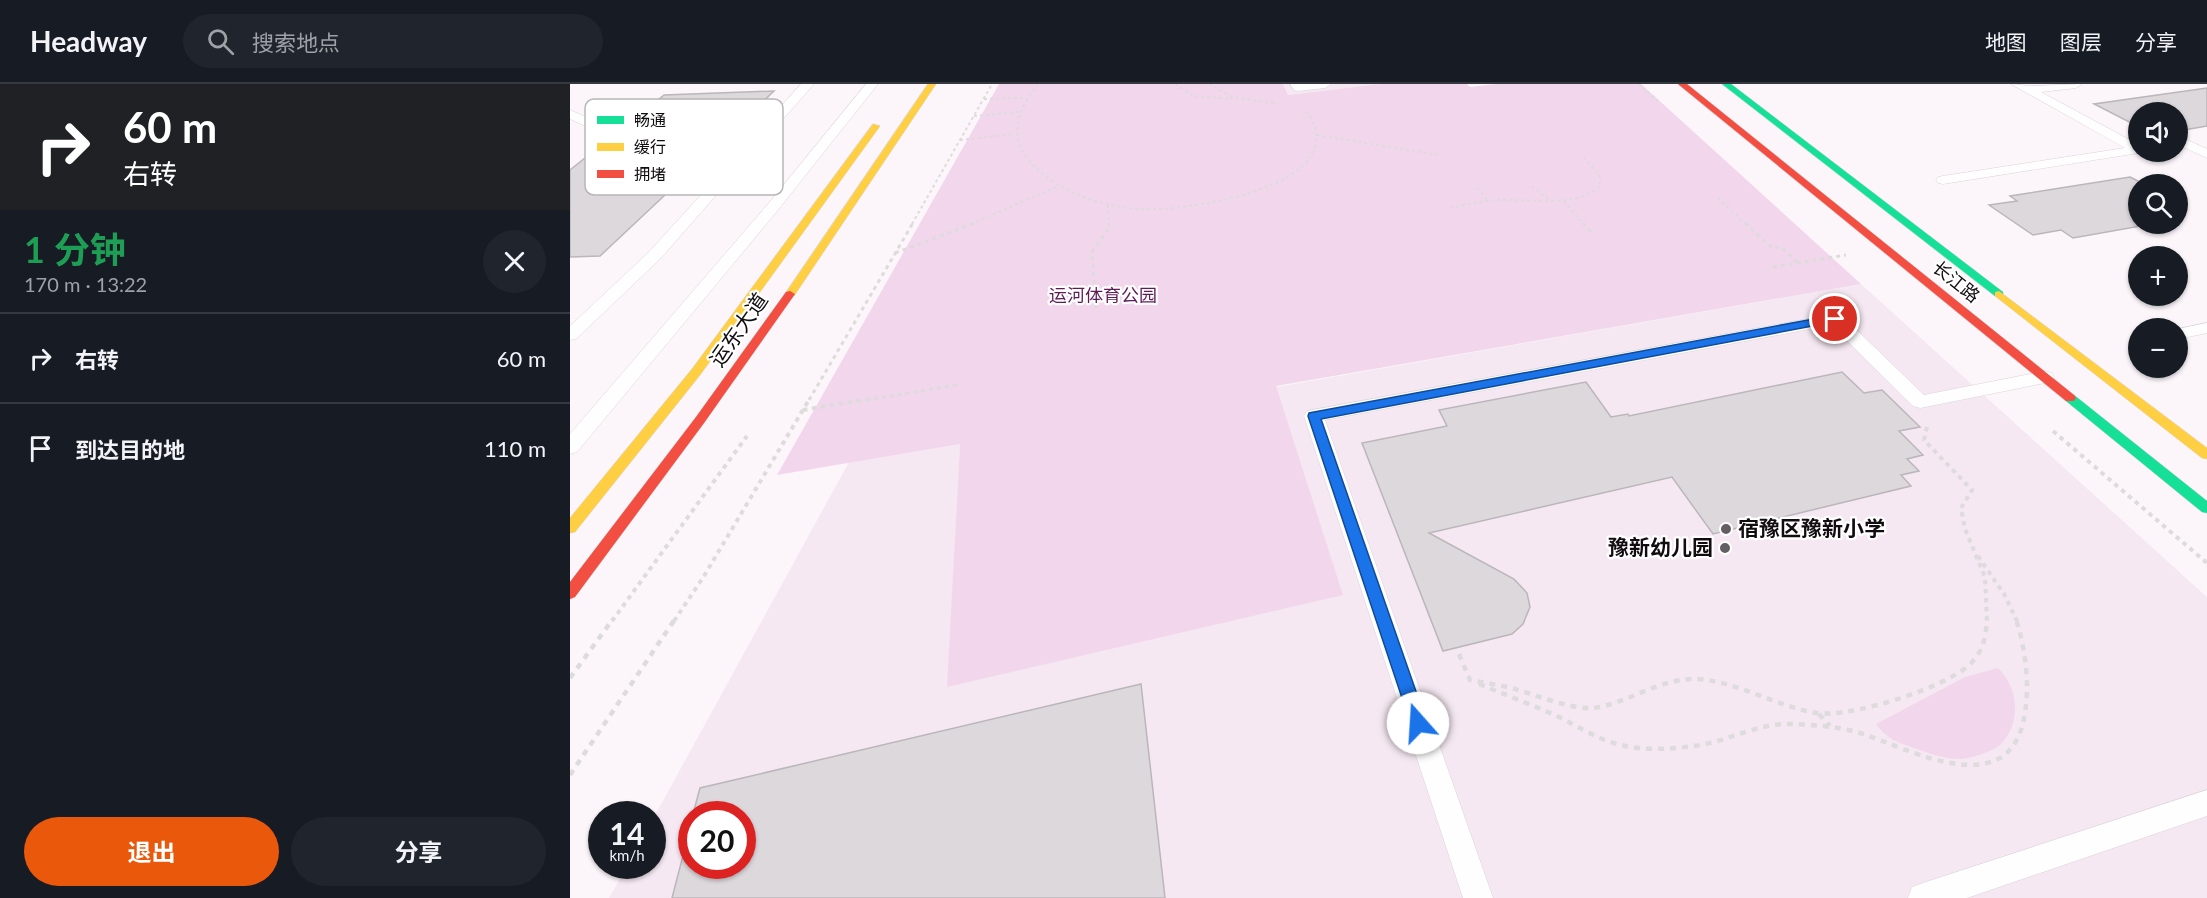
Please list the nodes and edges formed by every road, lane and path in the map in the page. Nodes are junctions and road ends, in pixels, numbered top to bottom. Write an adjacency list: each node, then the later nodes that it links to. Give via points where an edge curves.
1 (808, 84): 19 (lane)
2 (872, 84): 37 (lane)
3 (932, 84): 64 (main road, 运东大道, via 689,438)
4 (992, 84): 15 (path)
5 (1038, 84): 16 (path)
6 (1175, 84): 14 (path, via 1190,96)
7 (1209, 84): 14 (path)
8 (1296, 84): 9 (lane)
9 (1325, 84)
10 (1682, 84): 54 (main road, 长江路)
11 (1726, 84): 60 (main road, 长江路)
12 (2076, 84): 13 (lane)
13 (2023, 87): 32 (lane, via 2139,150)
14 (1238, 98): 17 (path)
15 (984, 99): 16 (path); 23 (path)
16 (1025, 99): 20 (path)
17 (1286, 105)
18 (1297, 107): 26 (path, via 1306,111)
19 (783, 112)
20 (1019, 112): 23 (path); 25 (path)
21 (570, 114): 24 (lane)
22 (885, 116): 62 (main road, 运东大道, via 696,372)
23 (973, 116): 27 (path)
24 (585, 121)
25 (1014, 134): 27 (path); 33 (path, via 1022,153 1037,171)
26 (1317, 135): 30 (path); 43 (path, via 1311,157 1297,170 1238,197 1189,208 1139,210)
27 (959, 141): 46 (path)
28 (2188, 144): 29 (lane)
29 (2207, 154)
30 (1439, 155)
31 (1584, 158): 40 (path, via 1601,175 1599,188)
32 (1943, 180)
33 (1059, 186): 43 (path); 46 (path)
34 (1532, 186): 42 (path)
35 (1477, 188): 41 (path)
36 (709, 195): 53 (lane, via 654,256)
37 (783, 195)
38 (783, 195): 59 (lane)
39 (1718, 198): 48 (path, via 1772,248 1781,247)
40 (1564, 200): 42 (path); 45 (path)
41 (1488, 201): 42 (path); 44 (path)
42 (1550, 201)
43 (1108, 205): 50 (path, via 1109,228 1092,252)
44 (1450, 208)
45 (1591, 232)
46 (895, 254): 57 (path)
47 (1848, 255): 48 (path)
48 (1798, 263): 49 (path)
49 (1773, 267)
50 (1095, 309)
51 (2207, 328): 52 (lane)
52 (2188, 332)
53 (570, 335)
54 (2045, 377): 56 (lane); 61 (main road, 长江路)
55 (962, 384): 57 (path)
56 (1920, 402): 63 (path, via 1927,428 1924,440 1972,490 1961,508); 72 (lane, via 1835,319 1314,416)
57 (803, 410): 70 (path, via 704,576)
58 (747, 436): 66 (path)
59 (570, 447)
60 (2207, 455)
61 (2207, 508)
62 (570, 528)
63 (1974, 550): 68 (path, via 1985,577 1987,611 1986,639 1973,663 1931,688 1856,711); 69 (path, via 2017,619 2024,652 2024,725 2013,747 1988,763 1961,765 1919,756 1878,738)
64 (570, 593)
65 (1459, 654): 67 (path)
66 (570, 678)
67 (1470, 680): 68 (path, via 1593,708 1694,679); 69 (path, via 1628,747 1696,746 1766,726)
68 (1819, 713): 69 (path)
69 (1831, 726)
70 (570, 775)
71 (2207, 803): 73 (lane)
72 (1478, 898)
73 (1923, 898)

